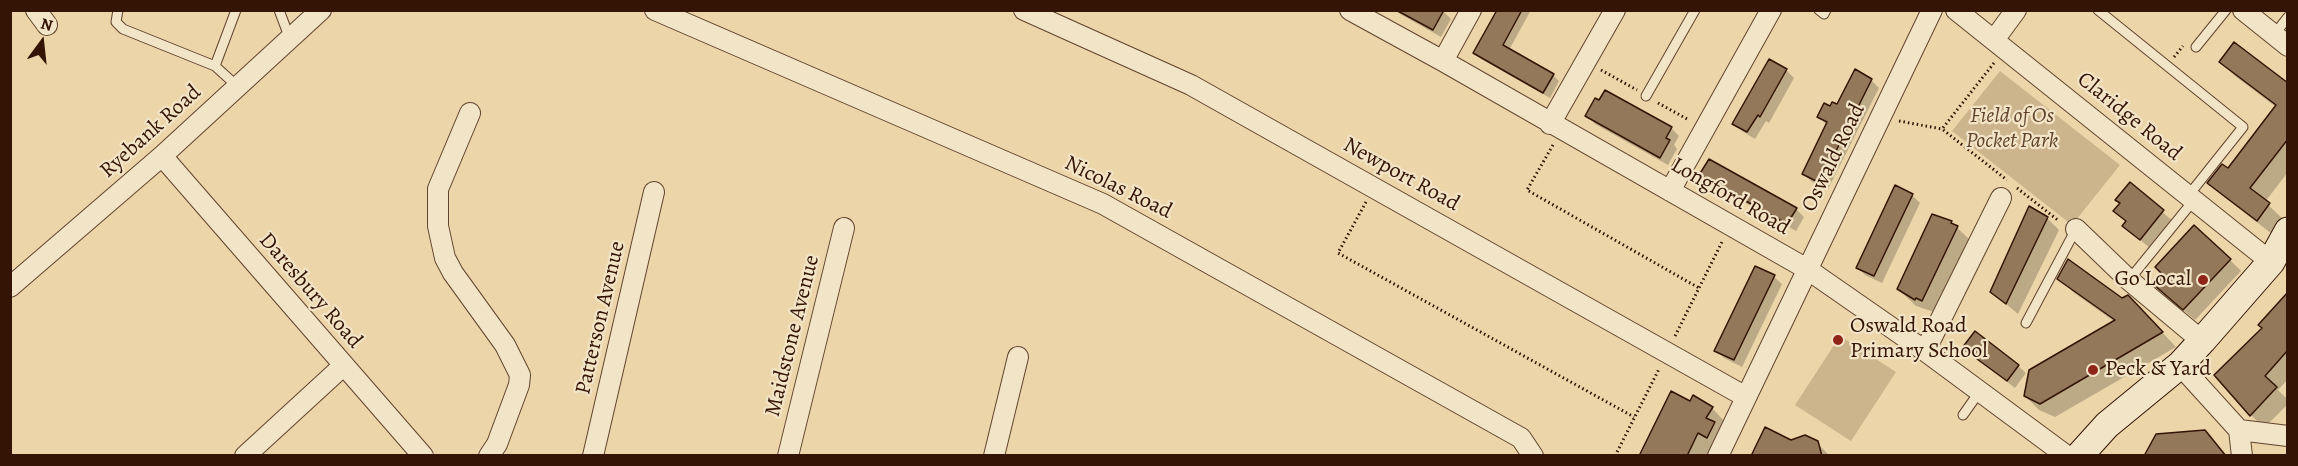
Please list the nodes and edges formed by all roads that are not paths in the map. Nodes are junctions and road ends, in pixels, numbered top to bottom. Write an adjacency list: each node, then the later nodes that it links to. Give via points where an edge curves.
1 (118, 10): 26 (lane, via 116,22 123,29)
2 (236, 10): 26 (lane)
3 (279, 10): 21 (lane)
4 (321, 10): 21 (street, Ryebank Road)
5 (655, 10): 60 (street, Nicolas Road, via 1102,204 1521,438)
6 (1024, 10): 50 (street, Newport Road, via 1191,85)
7 (1350, 10): 25 (street, Longford Road)
8 (1471, 10): 25 (street)
9 (1615, 10): 30 (street)
10 (1695, 10): 28 (lane)
11 (1771, 10): 32 (street)
12 (1820, 10): 13 (lane, via 1824,14)
13 (1826, 10)
14 (1932, 10): 40 (street, Oswald Road)
15 (1956, 10): 23 (street, Claridge Road)
16 (2016, 10): 23 (street)
17 (2098, 10): 35 (lane, via 2243,127)
18 (2226, 10): 24 (lane)
19 (2242, 10): 22 (street)
20 (2288, 17): 22 (lane)
21 (290, 39): 27 (street, Ryebank Road)
22 (2281, 41)
23 (2000, 44): 35 (street, Claridge Road)
24 (2196, 47)
25 (1443, 61): 30 (street, Longford Road)
26 (215, 66): 27 (lane)
27 (237, 86): 31 (street, Ryebank Road)
28 (1646, 96)
29 (470, 113): 56 (street, via 438,189 438,226 449,265 506,345 520,375)
30 (1556, 127): 32 (street, Longford Road)
31 (162, 156): 42 (street, Ryebank Road); 48 (street, Daresbury Road)
32 (1670, 191): 40 (street, Longford Road)
33 (654, 192): 57 (street, Patterson Avenue)
34 (2001, 198): 45 (street)
35 (2191, 198): 39 (street, Claridge Road); 41 (lane)
36 (844, 228): 58 (street, Maidstone Avenue)
37 (2076, 229): 41 (street); 43 (lane)
38 (2288, 231): 39 (main road)
39 (2271, 262): 44 (main road)
40 (1807, 269): 45 (street, Longford Road); 50 (street, Oswald Road)
41 (2129, 280): 44 (street)
42 (10, 287)
43 (2026, 324)
44 (2202, 341): 47 (main road)
45 (1925, 351): 49 (street, Longford Road)
46 (1018, 357): 59 (street)
47 (2180, 364): 52 (street); 63 (main road, via 2107,425)
48 (343, 366): 54 (street); 55 (street, Daresbury Road)
49 (1980, 391): 51 (lane); 62 (street, Longford Road)
50 (1746, 397): 61 (street, Oswald Road)
51 (1964, 414)
52 (2239, 430): 53 (street); 64 (street)
53 (2288, 436)
54 (244, 456)
55 (423, 456)
56 (489, 456)
57 (593, 456)
58 (788, 456)
59 (994, 456)
60 (1533, 456)
61 (1718, 456)
62 (2067, 456)
63 (2079, 456)
64 (2242, 456)

